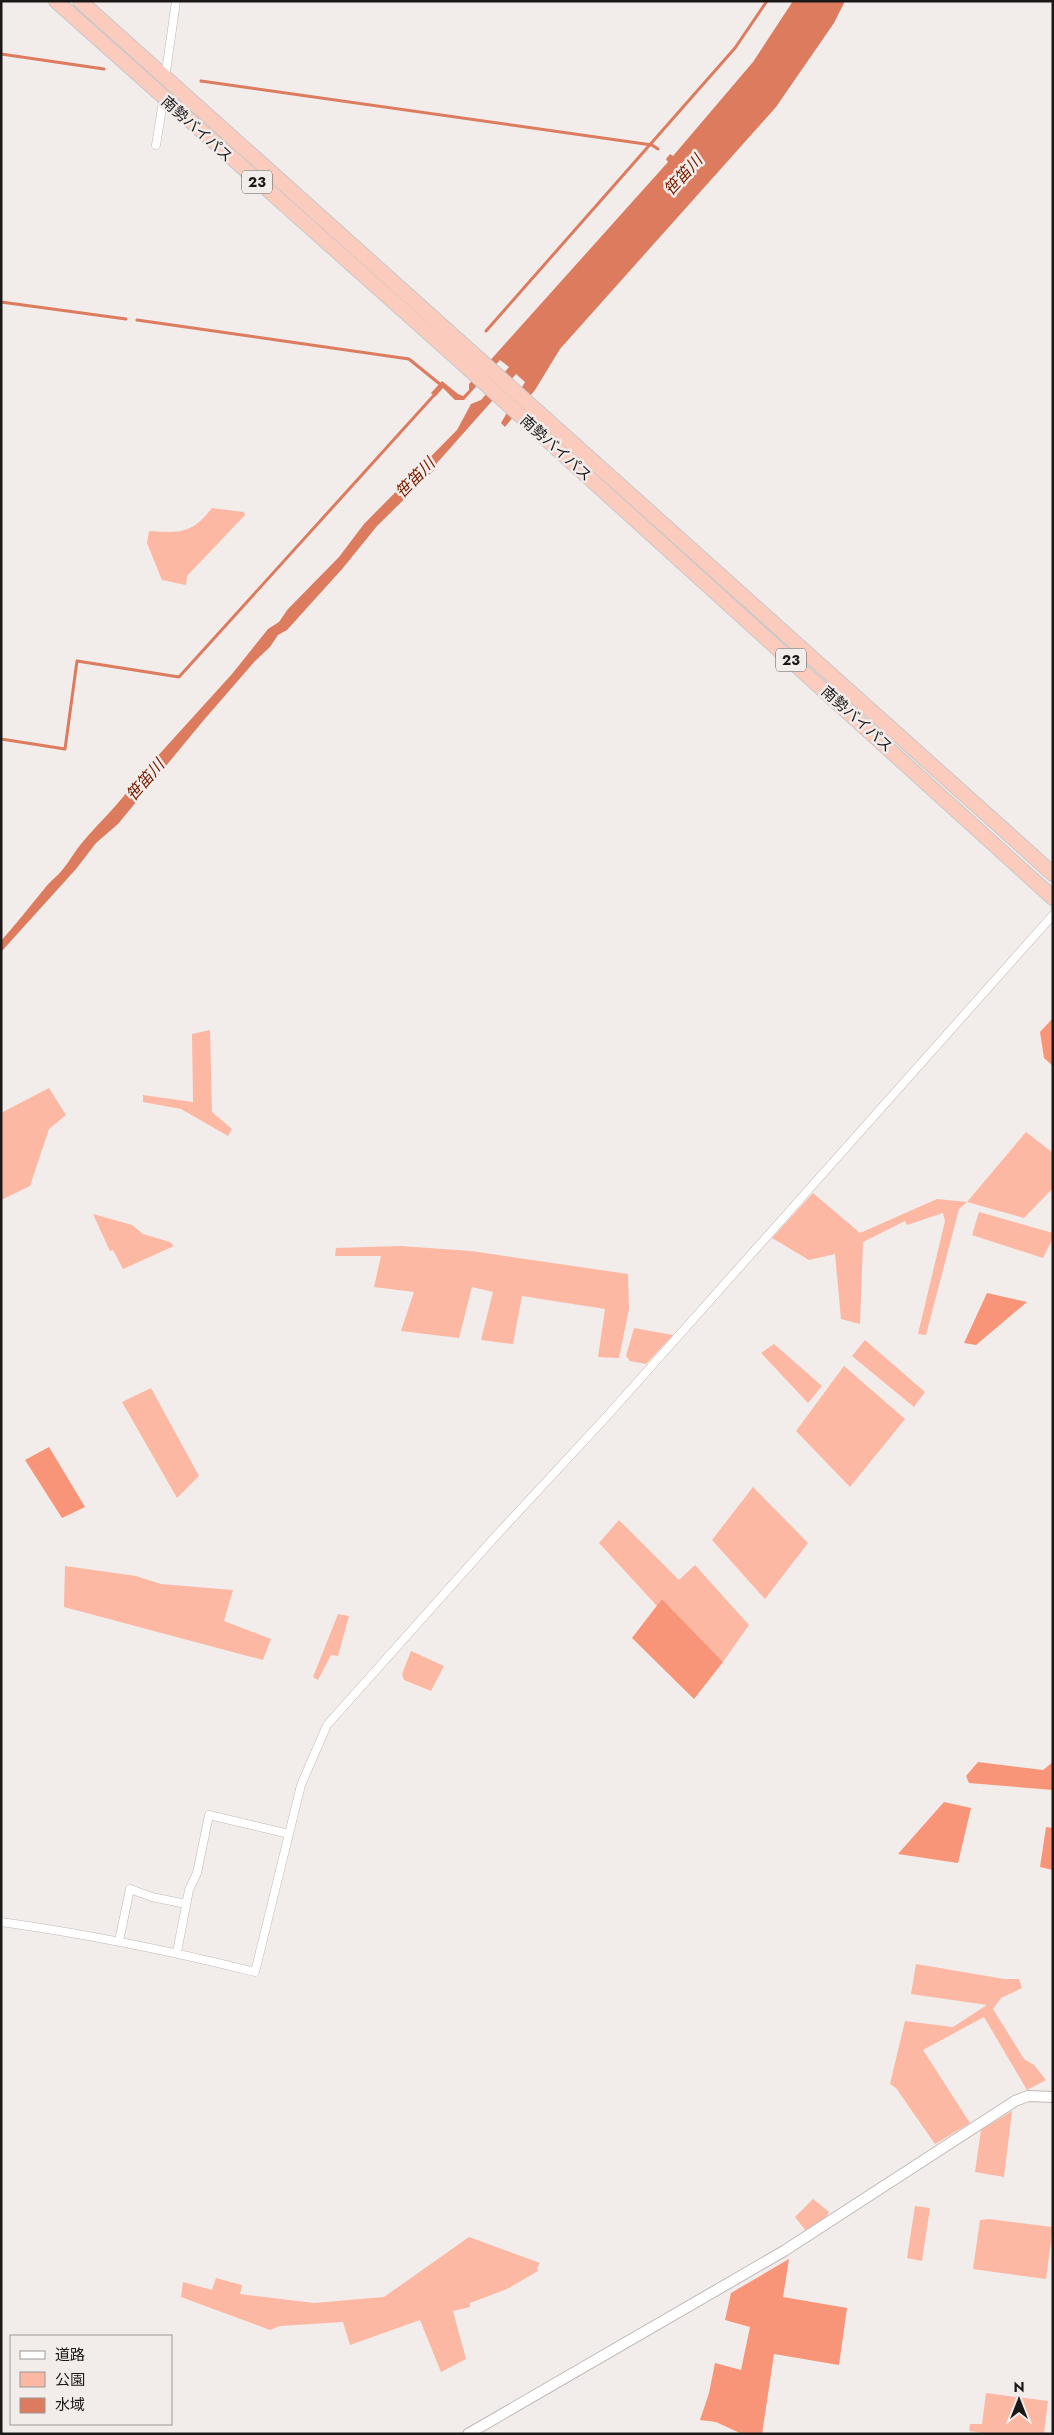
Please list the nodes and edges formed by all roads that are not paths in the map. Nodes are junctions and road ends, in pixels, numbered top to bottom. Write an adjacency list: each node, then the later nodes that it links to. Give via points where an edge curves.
1 (56, 1): 5 (highway, 南勢バイパス / 23)
2 (80, 1): 4 (highway, 南勢バイパス / 23)
3 (176, 1): 4 (street)
4 (165, 78): 5 (street); 7 (highway, 南勢バイパス / 23)
5 (164, 98): 6 (street); 7 (highway, 南勢バイパス / 23)
6 (156, 146)
7 (463, 355): 8 (highway, 南勢バイパス / 23)
8 (533, 419): 9 (highway, 南勢バイパス / 23); 10 (highway, 南勢バイパス / 23)
9 (1053, 874)
10 (1053, 898)
11 (1053, 915): 12 (street, via 327,1725 301,1785)
12 (289, 1834): 13 (street, via 209,1816 197,1873); 16 (street, via 255,1972)
13 (186, 1904): 15 (street, via 130,1889); 16 (street)
14 (1, 1922): 15 (street)
15 (119, 1941): 16 (street)
16 (178, 1952)
17 (1053, 2097): 18 (street, via 1028,2096 1015,2101 784,2251)
18 (468, 2434)

